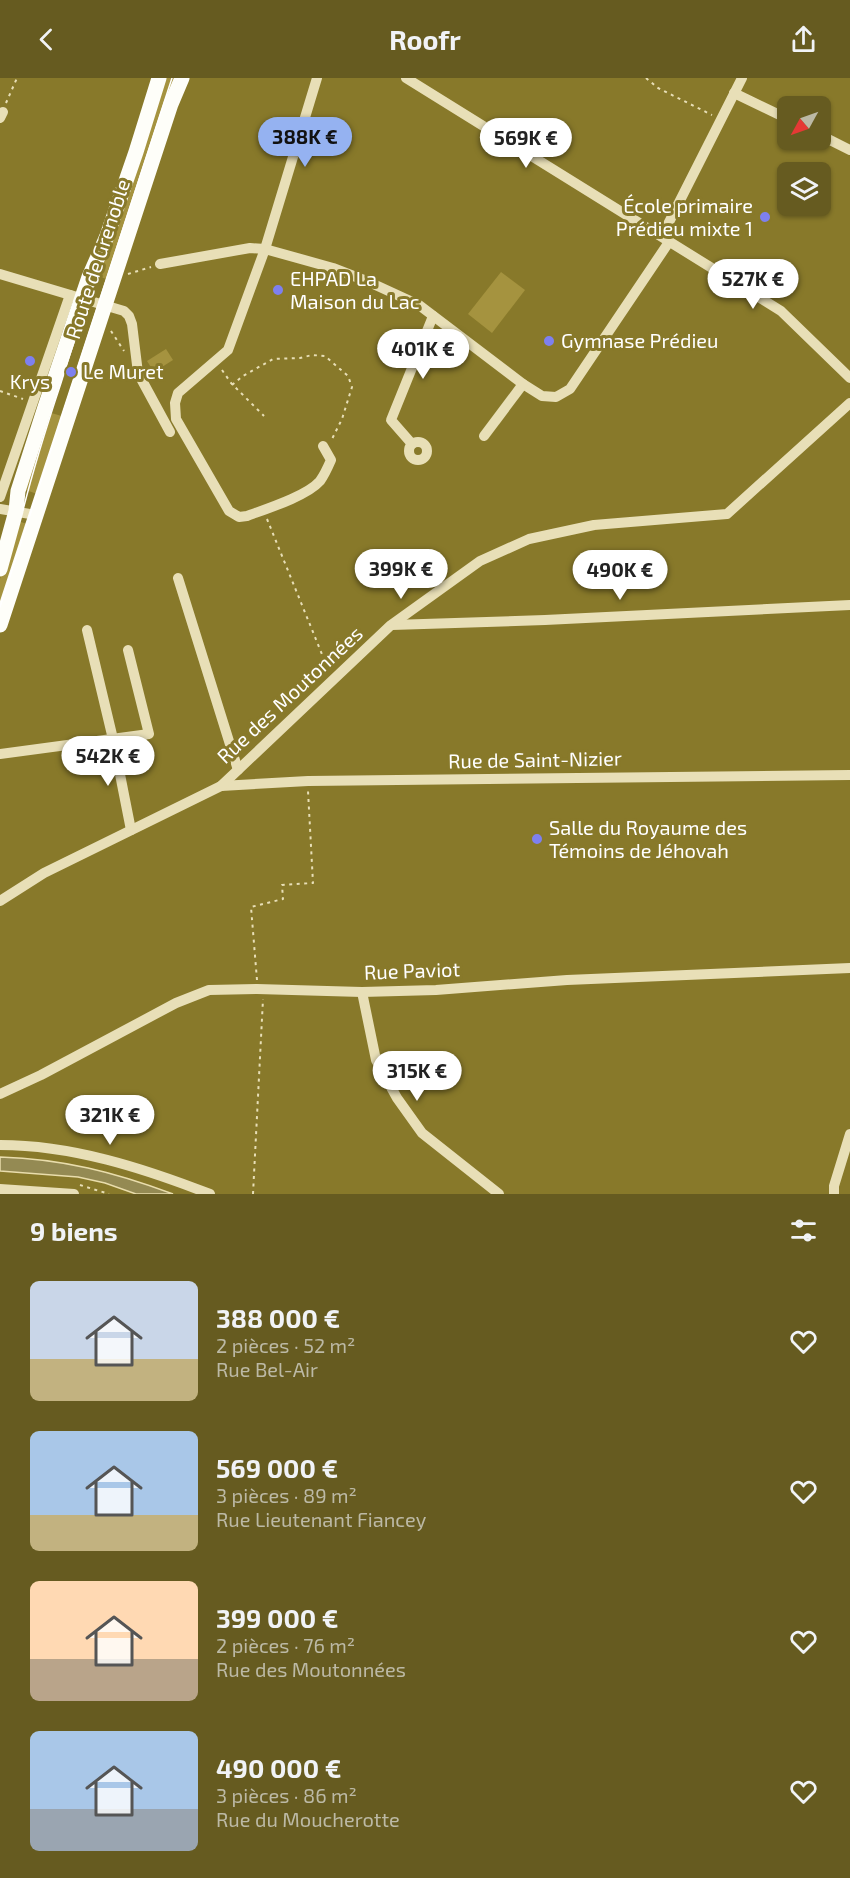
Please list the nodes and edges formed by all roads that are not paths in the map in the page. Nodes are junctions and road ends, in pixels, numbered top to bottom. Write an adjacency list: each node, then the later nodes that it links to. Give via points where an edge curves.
1 (159, 78): 14 (main road, Route de Grenoble, via 110,225)
2 (182, 78): 15 (main road, Route de Grenoble)
3 (317, 78): 11 (street)
4 (406, 78): 10 (street)
5 (742, 78): 6 (street)
6 (734, 93): 7 (street); 10 (street)
7 (777, 114)
8 (831, 140): 9 (street)
9 (850, 150)
10 (666, 239): 17 (street, via 781,311); 18 (street, via 570,389 556,397 542,396)
11 (265, 249): 12 (street, via 250,248); 16 (street, via 369,282 419,305); 23 (street, via 228,350 178,393 176,419 229,511 239,517 294,497 318,483 331,460)
12 (160, 264)
13 (0, 274): 14 (street)
14 (76, 296): 15 (street); 24 (street); 26 (main road, Route de Grenoble, via 18,491)
15 (105, 305): 20 (street, via 129,316 138,374); 27 (main road, Route de Grenoble)
16 (433, 316): 18 (street); 22 (street, via 391,420)
17 (850, 378)
18 (523, 384): 21 (street)
19 (850, 403): 32 (street, Rue des Moutonnées, via 727,514 603,524 529,539 480,561)
20 (170, 432)
21 (483, 436)
22 (412, 444)
23 (324, 449)
24 (0, 497)
25 (0, 509): 26 (street)
26 (16, 511): 27 (street); 28 (main road, Route de Grenoble)
27 (36, 515): 31 (main road, Route de Grenoble)
28 (0, 570)
29 (178, 578): 37 (street)
30 (850, 605): 32 (street)
31 (0, 625)
32 (391, 625): 37 (street, Rue des Moutonnées)
33 (87, 630): 35 (street)
34 (128, 650): 35 (street, via 149,734)
35 (113, 739): 36 (street); 40 (street)
36 (0, 754)
37 (238, 770): 39 (street, Rue des Moutonnées)
38 (850, 775): 39 (street, Rue de Saint-Nizier, via 308,781)
39 (220, 786): 40 (street, Rue des Moutonnées)
40 (131, 830): 41 (street, Rue des Moutonnées, via 44,873)
41 (0, 902)
42 (850, 968): 43 (street, Rue Paviot)
43 (362, 992): 44 (street, Rue Paviot, via 209,990 176,1003); 50 (street, via 376,1060 397,1098 422,1134)
44 (0, 1094)
45 (850, 1134): 51 (street)
46 (0, 1144): 49 (street, via 53,1148 113,1161)
47 (0, 1188): 48 (street)
48 (74, 1194)
49 (210, 1194)
50 (499, 1194)
51 (834, 1194)

